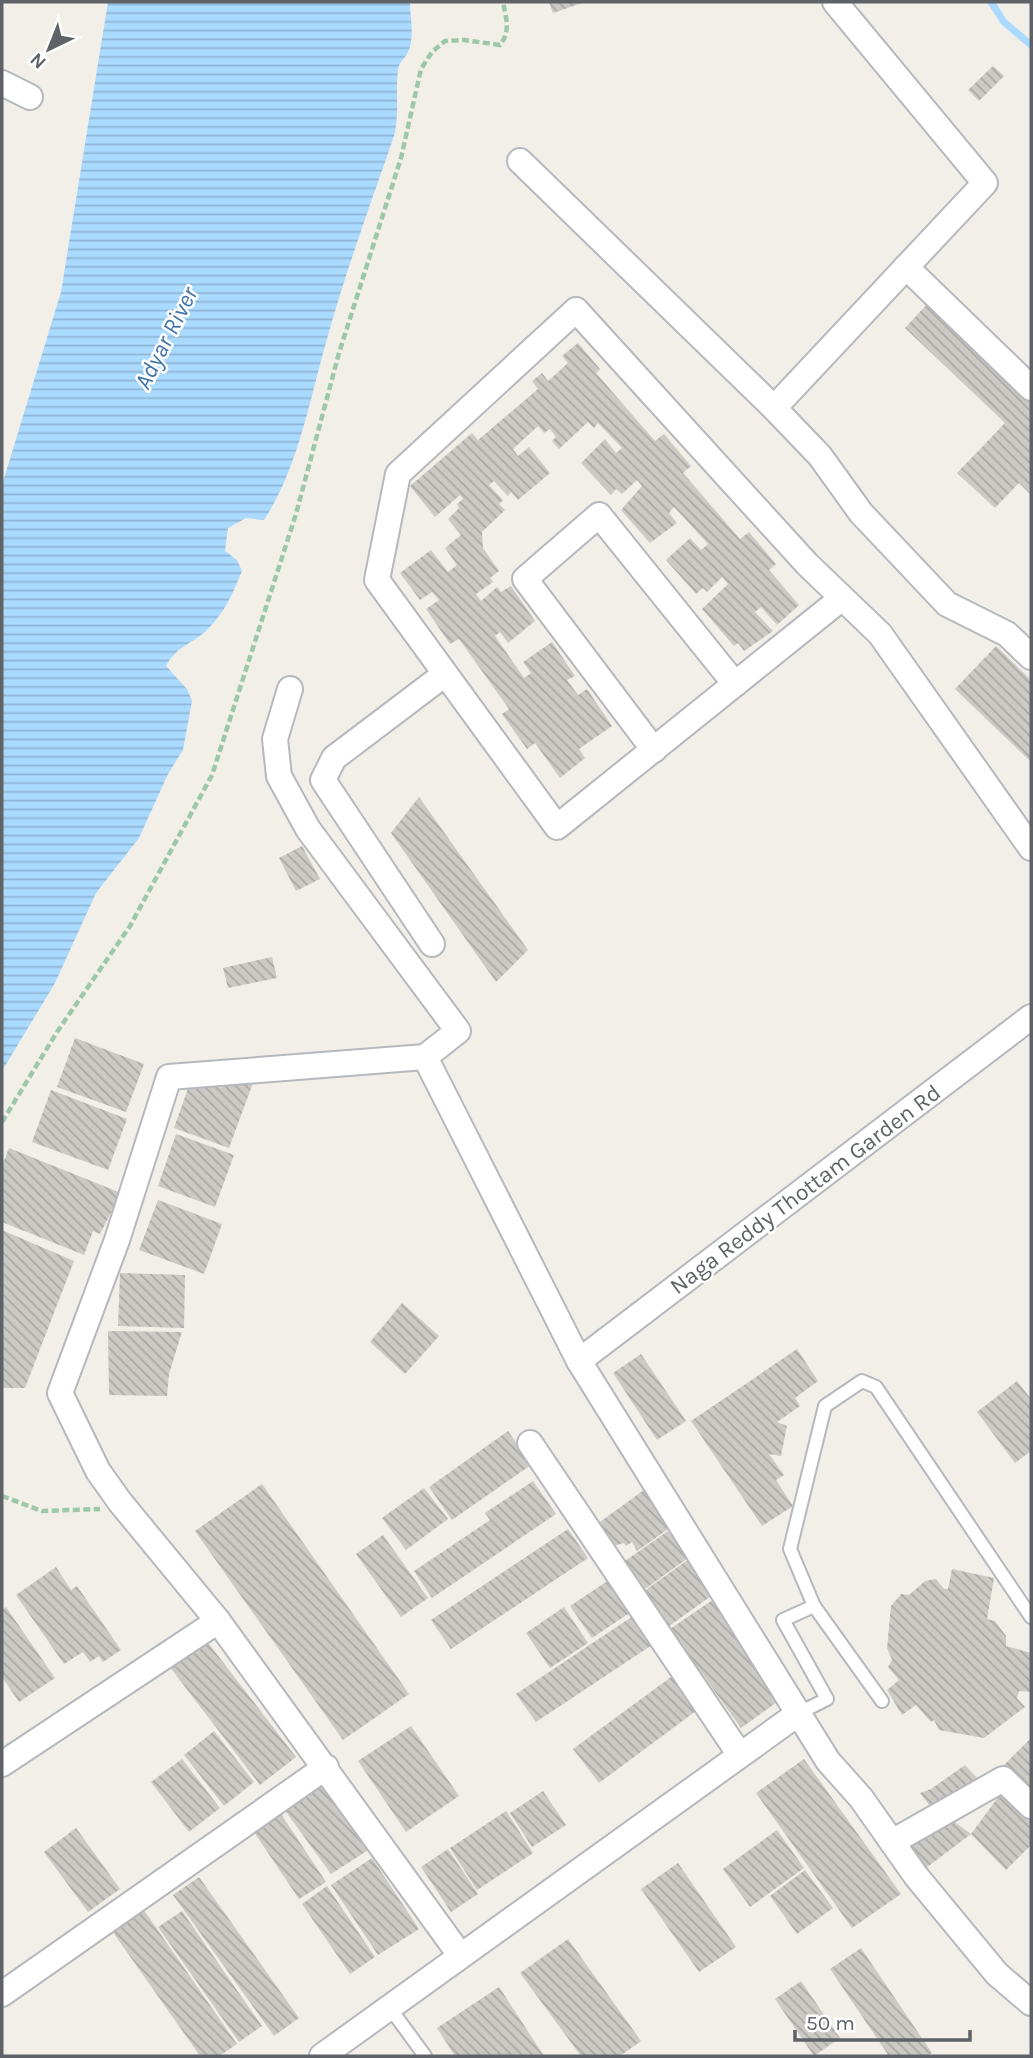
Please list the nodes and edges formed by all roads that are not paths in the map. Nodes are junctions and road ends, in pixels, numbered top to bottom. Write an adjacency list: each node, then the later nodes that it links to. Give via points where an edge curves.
1 (835, 2): 5 (street, via 985,183)
2 (2, 83): 3 (street)
3 (30, 97)
4 (520, 161): 7 (street)
5 (906, 267): 6 (street); 7 (street)
6 (1031, 388)
7 (774, 408): 9 (street, via 820,456 861,513 947,604 1007,634)
8 (842, 598): 10 (street, via 576,310 398,474 377,580); 11 (street); 14 (street, via 880,634)
9 (1031, 657)
10 (445, 674): 13 (street, via 557,827); 15 (street, via 334,758 323,780)
11 (735, 684): 13 (street); 13 (street, via 599,515 525,579)
12 (290, 689): 17 (street, via 275,739 279,776 315,839 458,1031)
13 (654, 750)
14 (1031, 848)
15 (432, 944)
16 (1031, 1017): 18 (street, Naga Reddy Thottam Garden Rd)
17 (425, 1057): 18 (street); 22 (street, via 169,1077 117,1240 60,1393 120,1502)
18 (579, 1361): 24 (street)
19 (530, 1443): 25 (street)
20 (814, 1605): 21 (lane, via 790,1549 796,1518 825,1406 862,1381 876,1387); 23 (lane); 24 (lane, via 783,1620 827,1699)
21 (1031, 1617)
22 (218, 1620): 26 (street); 27 (street)
23 (882, 1701)
24 (799, 1713): 25 (street); 29 (street, via 828,1761)
25 (740, 1755): 30 (street)
26 (2, 1764)
27 (326, 1767): 30 (street); 31 (street)
28 (1031, 1806): 29 (street, via 1003,1779)
29 (892, 1842): 32 (street, via 997,1974)
30 (460, 1955): 33 (street)
31 (2, 1994)
32 (1031, 2003)
33 (390, 2008): 34 (street); 35 (lane)
34 (322, 2056)
35 (425, 2056)

